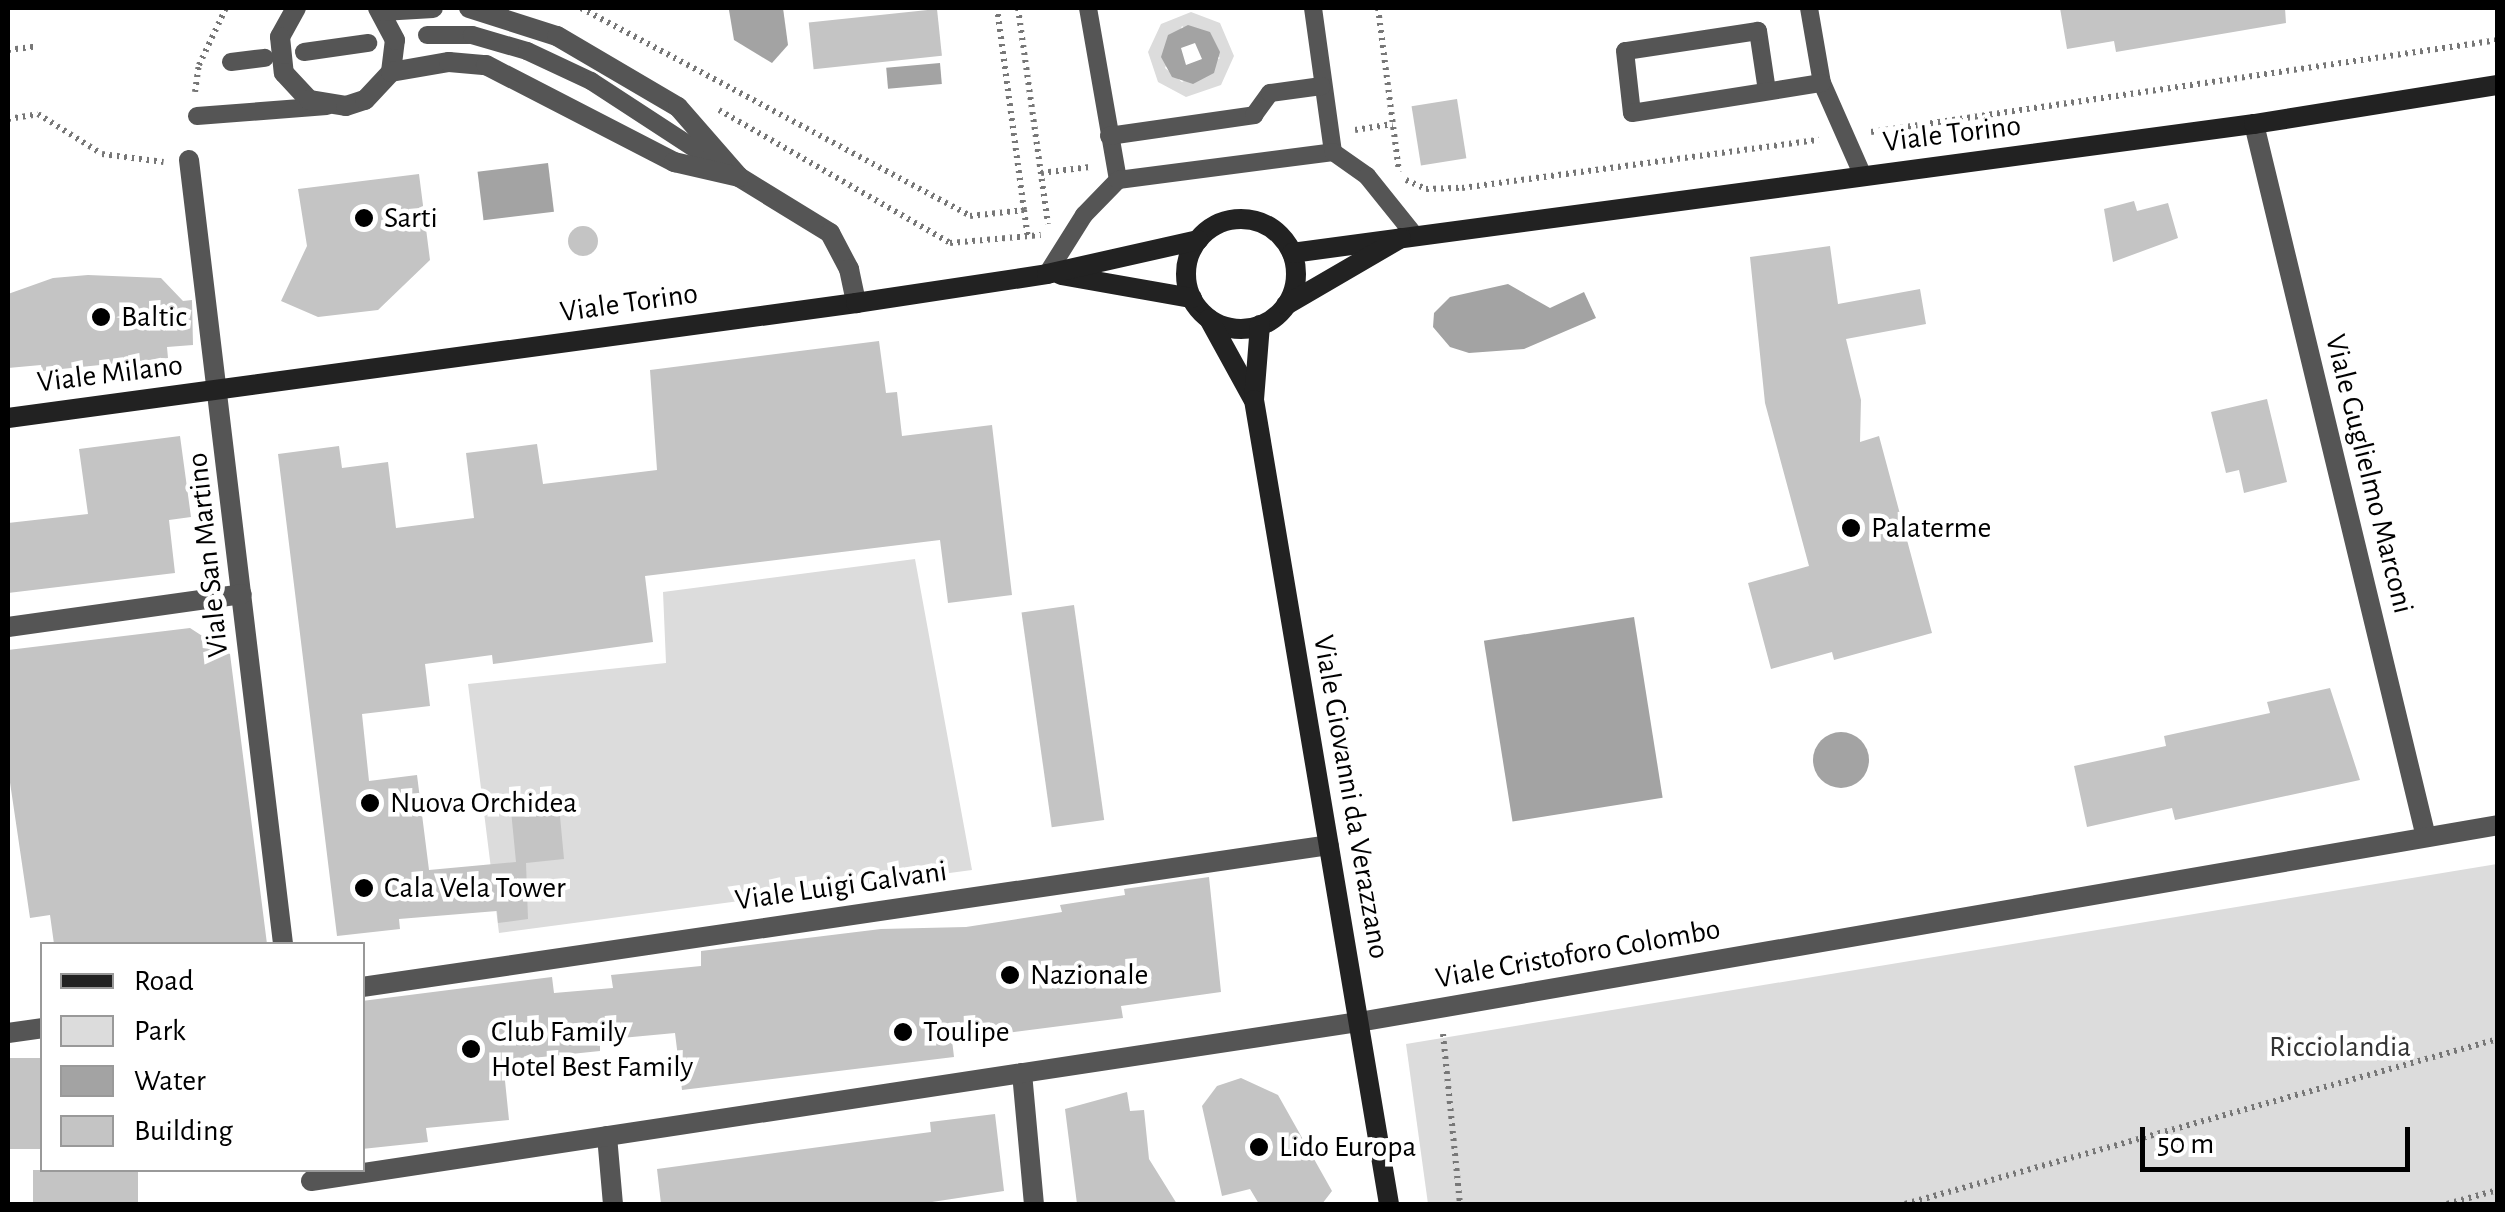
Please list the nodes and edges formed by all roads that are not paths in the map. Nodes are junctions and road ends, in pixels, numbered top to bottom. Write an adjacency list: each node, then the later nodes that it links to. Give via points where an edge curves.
1 (296, 8): 18 (street, via 280,36 284,73 309,100)
2 (433, 8): 7 (street)
3 (469, 8): 25 (street, via 557,36 678,107)
4 (1088, 8): 21 (lane)
5 (1312, 8): 16 (lane)
6 (1809, 8): 14 (lane)
7 (380, 9): 13 (street, via 394,40)
8 (427, 35): 25 (lane, via 472,35 527,51 591,81)
9 (368, 43): 10 (lane)
10 (304, 52)
11 (265, 58): 12 (lane)
12 (231, 62)
13 (390, 72): 18 (street, via 365,100); 25 (street, via 449,62 486,65 674,162)
14 (1822, 83): 17 (lane); 24 (lane)
15 (2498, 85): 20 (street, Viale Torino)
16 (1322, 86): 21 (lane, via 1270,93 1254,115); 22 (lane)
17 (1768, 91): 17 (lane, via 1632,114 1625,50 1758,31)
18 (327, 106): 19 (lane)
19 (197, 116)
20 (2254, 124): 24 (street, Viale Torino); 42 (street, Viale Guglielmo Marconi)
21 (1109, 136): 26 (lane)
22 (1334, 152): 26 (lane); 27 (lane, via 1367,176)
23 (189, 160): 36 (street, Viale San Martino)
24 (1863, 176): 27 (street, Viale Torino)
25 (739, 178): 32 (street, via 830,233 849,269)
26 (1118, 180): 30 (lane)
27 (1412, 232): 29 (street, Viale Torino); 33 (street, Viale Torino)
28 (1198, 240): 29 (street, via 1218,224 1255,220 1277,232); 30 (street, Viale Torino); 31 (street, via 1188,262)
29 (1292, 252): 33 (street, via 1296,280)
30 (1040, 275): 31 (street, Viale Torino); 32 (street, Viale Torino)
31 (1192, 298): 34 (street)
32 (856, 303): 36 (street, Viale Torino)
33 (1286, 306): 35 (street)
34 (1209, 318): 35 (street, via 1233,328); 37 (street, Viale Giovanni da Verazzano)
35 (1260, 325): 37 (street, Viale Giovanni da Verazzano)
36 (220, 390): 38 (street, Viale Milano); 39 (street, Viale San Martino)
37 (1254, 400): 43 (street, Viale Giovanni da Verazzano)
38 (8, 418)
39 (242, 594): 40 (street); 44 (street, Viale San Martino)
40 (8, 627)
41 (2498, 825): 42 (street, Viale Cristoforo Colombo)
42 (2426, 838): 46 (street, Viale Cristoforo Colombo)
43 (1329, 846): 45 (street, Viale Luigi Galvani); 46 (street, Viale Giovanni da Verazzano)
44 (283, 942)
45 (365, 986)
46 (1359, 1022): 49 (street, Viale Cristoforo Colombo); 56 (street, Viale Giovanni da Verazzano)
47 (40, 1028): 48 (street)
48 (8, 1033)
49 (1022, 1073): 50 (street, Viale Cristoforo Colombo); 55 (street)
50 (607, 1136): 51 (street, Viale Cristoforo Colombo); 54 (street)
51 (365, 1168)
52 (310, 1175): 53 (street)
53 (313, 1204)
54 (614, 1204)
55 (1034, 1204)
56 (1390, 1204)

